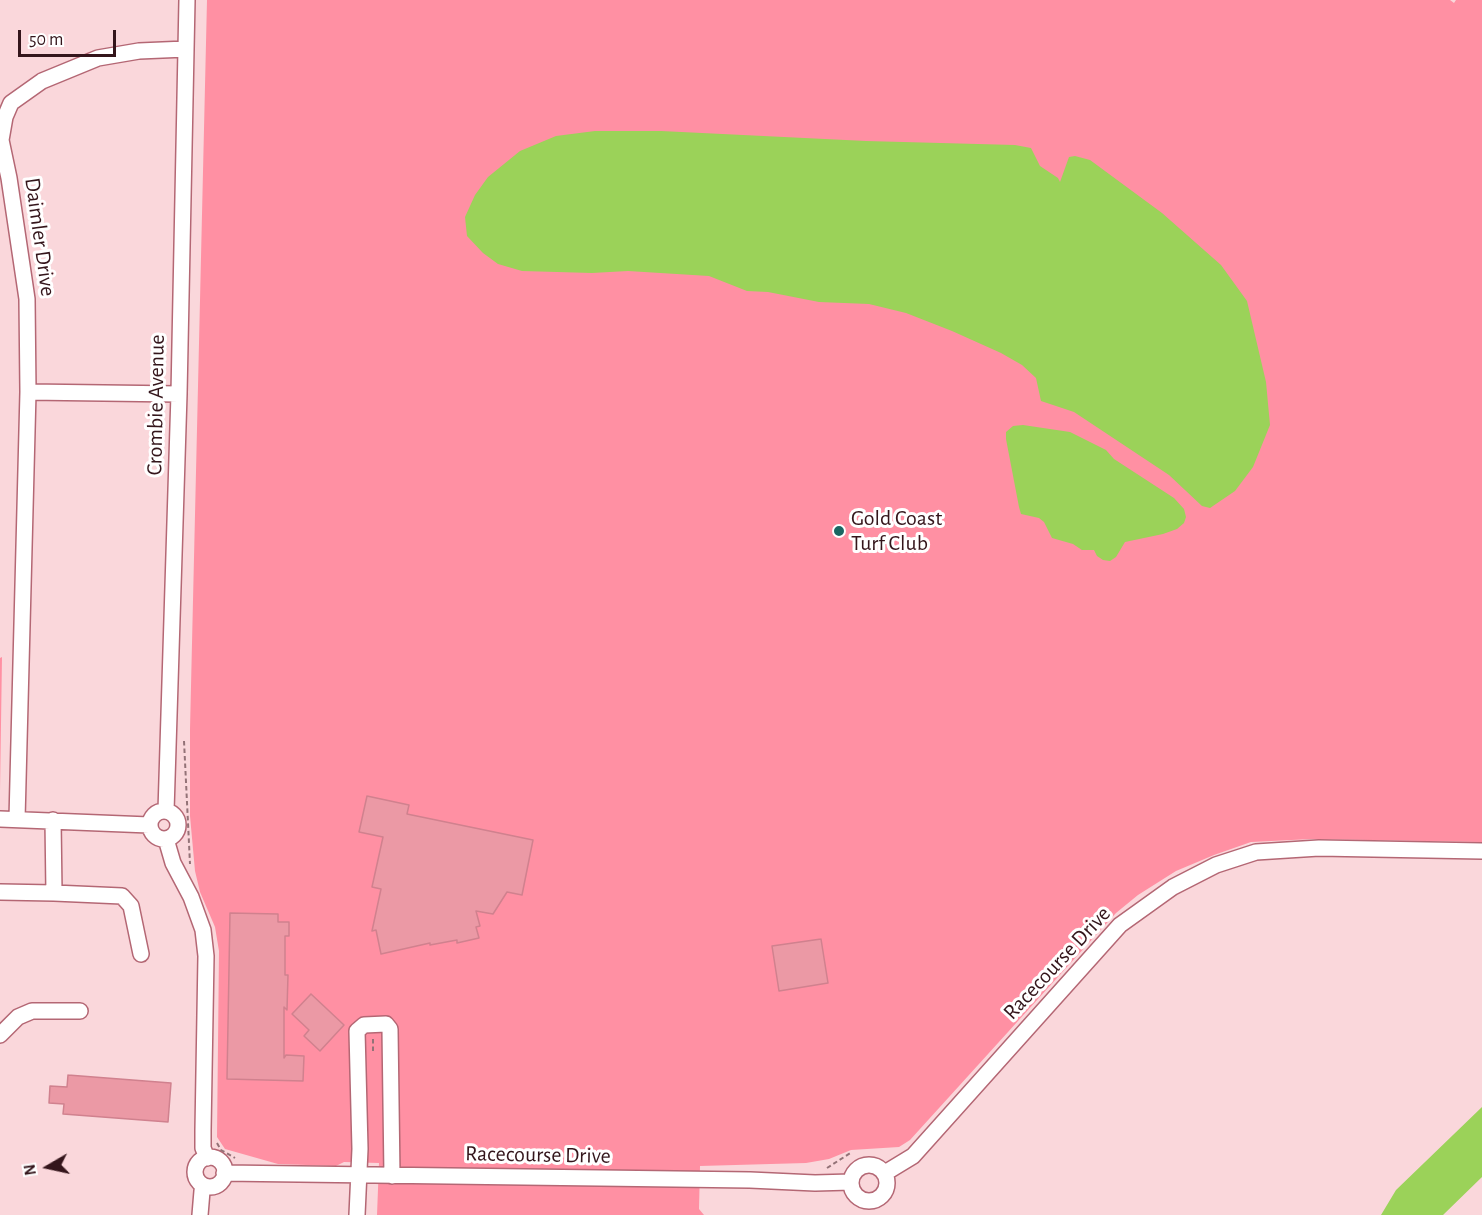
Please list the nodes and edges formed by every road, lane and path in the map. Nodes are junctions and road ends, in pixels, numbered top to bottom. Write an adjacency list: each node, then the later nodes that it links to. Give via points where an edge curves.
1 (187, 0): 2 (street, Crombie Avenue)
2 (186, 49): 3 (street, Daimler Drive, via 98,58 42,81 12,103 5,117 1,140 27,299); 4 (street, Crombie Avenue)
3 (28, 392): 4 (street); 8 (street, Daimler Drive)
4 (179, 394): 6 (street, Crombie Avenue)
5 (184, 741): 13 (path)
6 (166, 811): 10 (street, via 153,815); 11 (street, via 178,823 175,835)
7 (0, 819): 8 (street)
8 (17, 819): 9 (street)
9 (53, 820): 10 (street); 15 (street)
10 (149, 825): 11 (street, via 152,834)
11 (166, 839): 20 (street, via 173,863 191,897 206,956 203,1148)
12 (1482, 851): 23 (street, Racecourse Drive, via 1319,848 1256,852 1216,865 1173,886 1120,925 913,1156)
13 (190, 868)
14 (0, 892): 15 (street)
15 (54, 893): 16 (street, via 122,896 131,906)
16 (141, 954)
17 (80, 1011): 18 (street, via 32,1011 18,1017)
18 (0, 1035)
19 (215, 1138): 21 (path, via 221,1150)
20 (207, 1158): 22 (street, via 221,1162); 27 (street, via 195,1170)
21 (242, 1160)
22 (224, 1173): 24 (street, Racecourse Drive); 27 (street, via 219,1184)
23 (885, 1173): 26 (street, via 876,1165 865,1164 852,1175); 28 (street, via 885,1193)
24 (358, 1176): 25 (street, Racecourse Drive); 25 (street, via 357,1031 374,1024 386,1024 390,1029); 30 (street)
25 (392, 1176): 26 (street, Racecourse Drive)
26 (851, 1182): 28 (street, via 853,1191)
27 (204, 1186): 29 (street)
28 (868, 1208)
29 (200, 1215)
30 (357, 1215)

